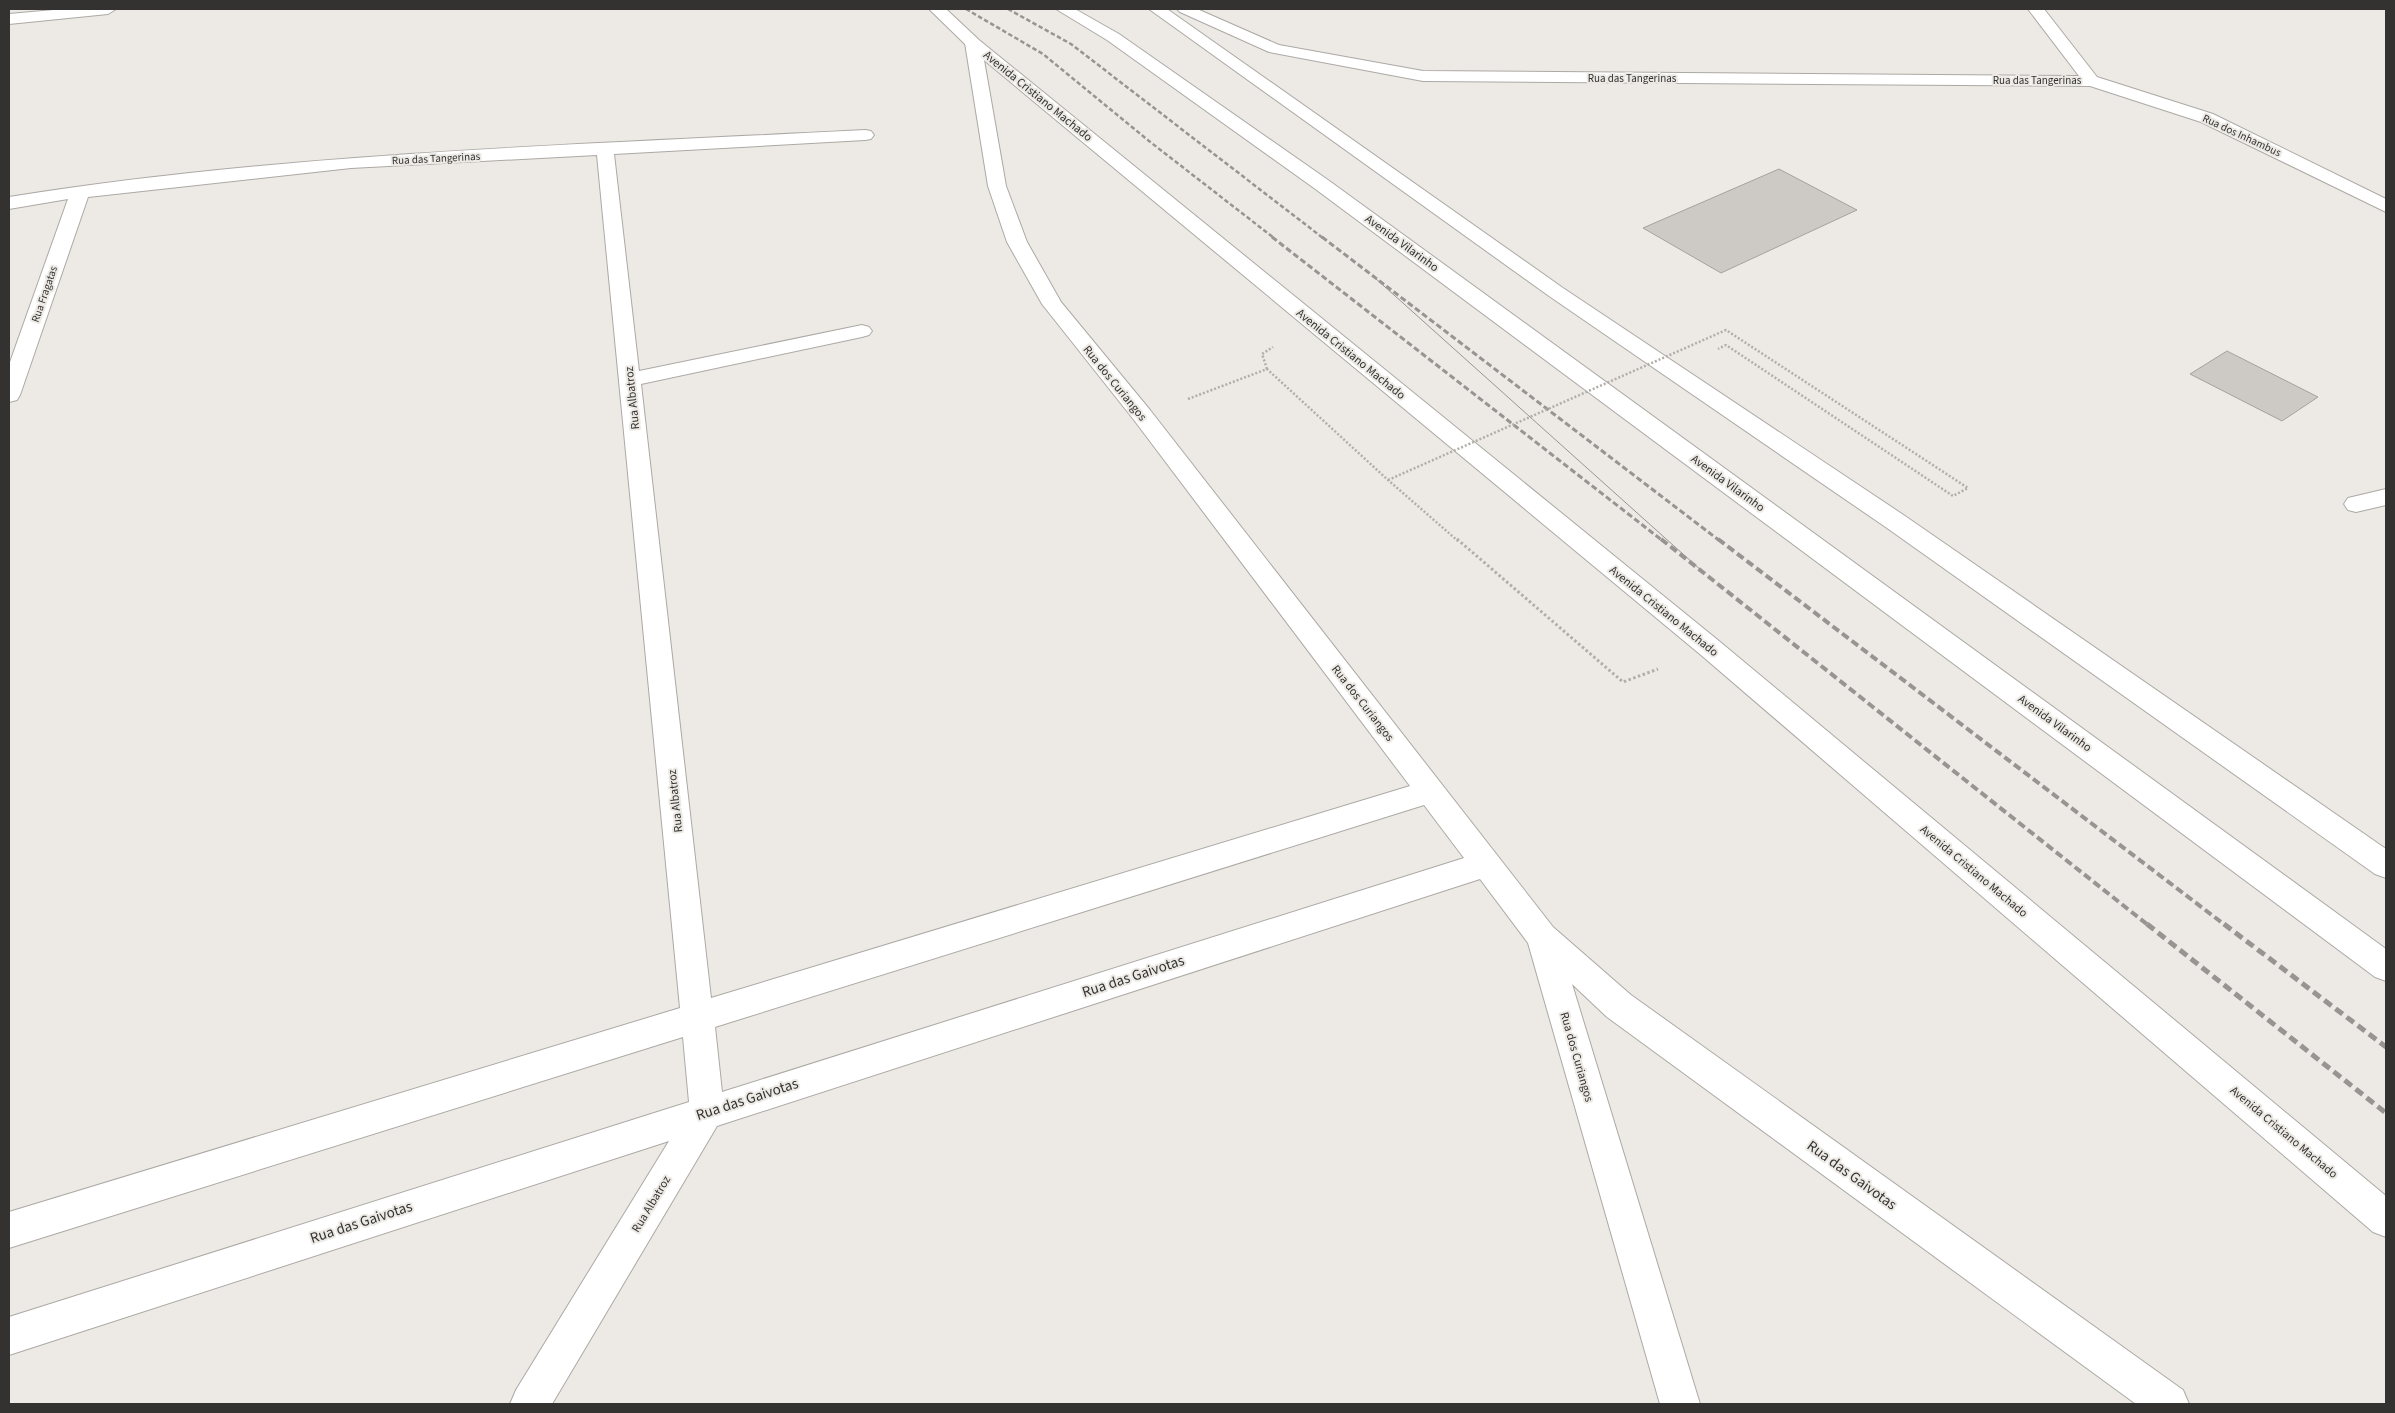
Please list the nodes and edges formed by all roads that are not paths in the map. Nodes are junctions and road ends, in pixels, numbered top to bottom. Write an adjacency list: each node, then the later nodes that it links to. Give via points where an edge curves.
1 (108, 9): 8 (main road)
2 (926, 9): 7 (main road)
3 (1064, 9): 25 (main road, Avenida Vilarinho, via 1113,37 1321,184)
4 (1157, 9): 23 (main road, via 1556,292 1896,522)
5 (1185, 9): 10 (main road, Rua das Tangerinas, via 1276,49 1422,76)
6 (2036, 9): 10 (main road)
7 (940, 11): 9 (main road, Avenida Cristiano Machado)
8 (9, 20)
9 (973, 43): 21 (main road, Rua dos Curiangos, via 997,186 1017,242 1052,304 1142,415); 28 (main road, Avenida Cristiano Machado, via 1710,648)
10 (2091, 81): 15 (main road, Rua dos Inhambus, via 2207,118)
11 (865, 135): 12 (main road, Rua das Tangerinas)
12 (605, 150): 13 (main road, Rua das Tangerinas, via 351,163); 17 (main road, Rua Albatroz)
13 (80, 192): 14 (main road, Rua das Tangerinas); 18 (main road, Rua Fragatas)
14 (9, 203)
15 (2386, 206)
16 (862, 331): 17 (main road)
17 (630, 380): 26 (main road, Rua Albatroz)
18 (9, 395)
19 (2386, 497): 20 (main road)
20 (2356, 504)
21 (1431, 791): 22 (main road, Rua dos Curiangos); 26 (main road)
22 (1486, 864): 24 (main road, Rua dos Curiangos); 27 (main road, Rua das Gaivotas)
23 (2386, 865)
24 (1542, 937): 32 (main road, Rua dos Curiangos); 33 (main road, Rua das Gaivotas, via 1619,1006)
25 (2386, 966)
26 (699, 1018): 27 (main road, Rua Albatroz); 29 (main road)
27 (707, 1111): 30 (main road, Rua das Gaivotas); 31 (main road, Rua Albatroz)
28 (2386, 1219)
29 (9, 1230)
30 (9, 1336)
31 (530, 1404)
32 (1680, 1404)
33 (2169, 1404)

